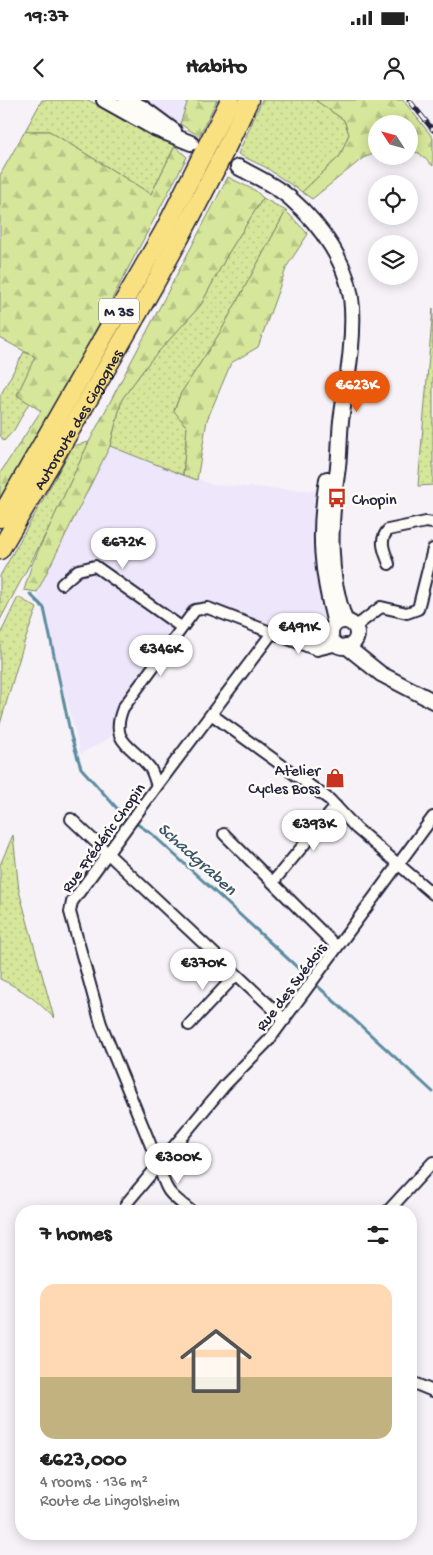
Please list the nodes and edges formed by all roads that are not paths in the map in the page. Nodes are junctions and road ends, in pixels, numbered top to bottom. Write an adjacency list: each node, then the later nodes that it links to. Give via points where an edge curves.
1 (104, 100): 2 (main road, via 154,128 191,143 143,108)
2 (126, 100)
3 (230, 100): 6 (highway, Autoroute des Cigognes / M 35, via 164,232)
4 (249, 100): 9 (highway, Autoroute des Cigognes / M 35, via 219,165 151,291)
5 (238, 167): 14 (main road, via 289,197 317,226 336,254 346,279 352,306 352,335 341,424 332,450 322,530 324,580)
6 (0, 518)
7 (433, 523): 10 (street, via 388,530 382,545)
8 (433, 549): 14 (street, Rue Frédéric Chopin, via 418,609 407,613 381,607)
9 (0, 550)
10 (389, 564)
11 (62, 584): 12 (street, via 78,570 95,566)
12 (181, 627): 13 (street, Rue Frédéric Chopin, via 195,610 208,608); 17 (street, Rue Frédéric Chopin, via 123,708 117,723 119,736 151,769)
13 (272, 633): 14 (street, Rue Frédéric Chopin, via 308,647); 16 (street)
14 (344, 634): 15 (main road, via 381,674)
15 (433, 701)
16 (211, 714): 17 (street); 18 (street)
17 (157, 786): 22 (street, Rue Frédéric Chopin)
18 (336, 806): 23 (street, via 356,828); 24 (street)
19 (433, 817): 23 (street, Rue des Suédois)
20 (71, 819): 22 (street)
21 (224, 834): 24 (street)
22 (107, 853): 27 (street); 31 (street, Rue Frédéric Chopin, via 72,902 70,912 101,1024)
23 (399, 864): 25 (street); 26 (street, Rue des Suédois)
24 (273, 882): 26 (street)
25 (433, 894)
26 (338, 947): 28 (street, Rue des Suédois)
27 (236, 975): 28 (street); 29 (street)
28 (285, 1020): 31 (street, Rue des Suédois)
29 (189, 1025)
30 (433, 1162): 34 (street)
31 (158, 1163): 32 (street, Rue des Suédois); 33 (street, Rue Frédéric Chopin, via 168,1193)
32 (126, 1204)
33 (183, 1205)
34 (394, 1205)
35 (417, 1384): 36 (street)
36 (433, 1391)

